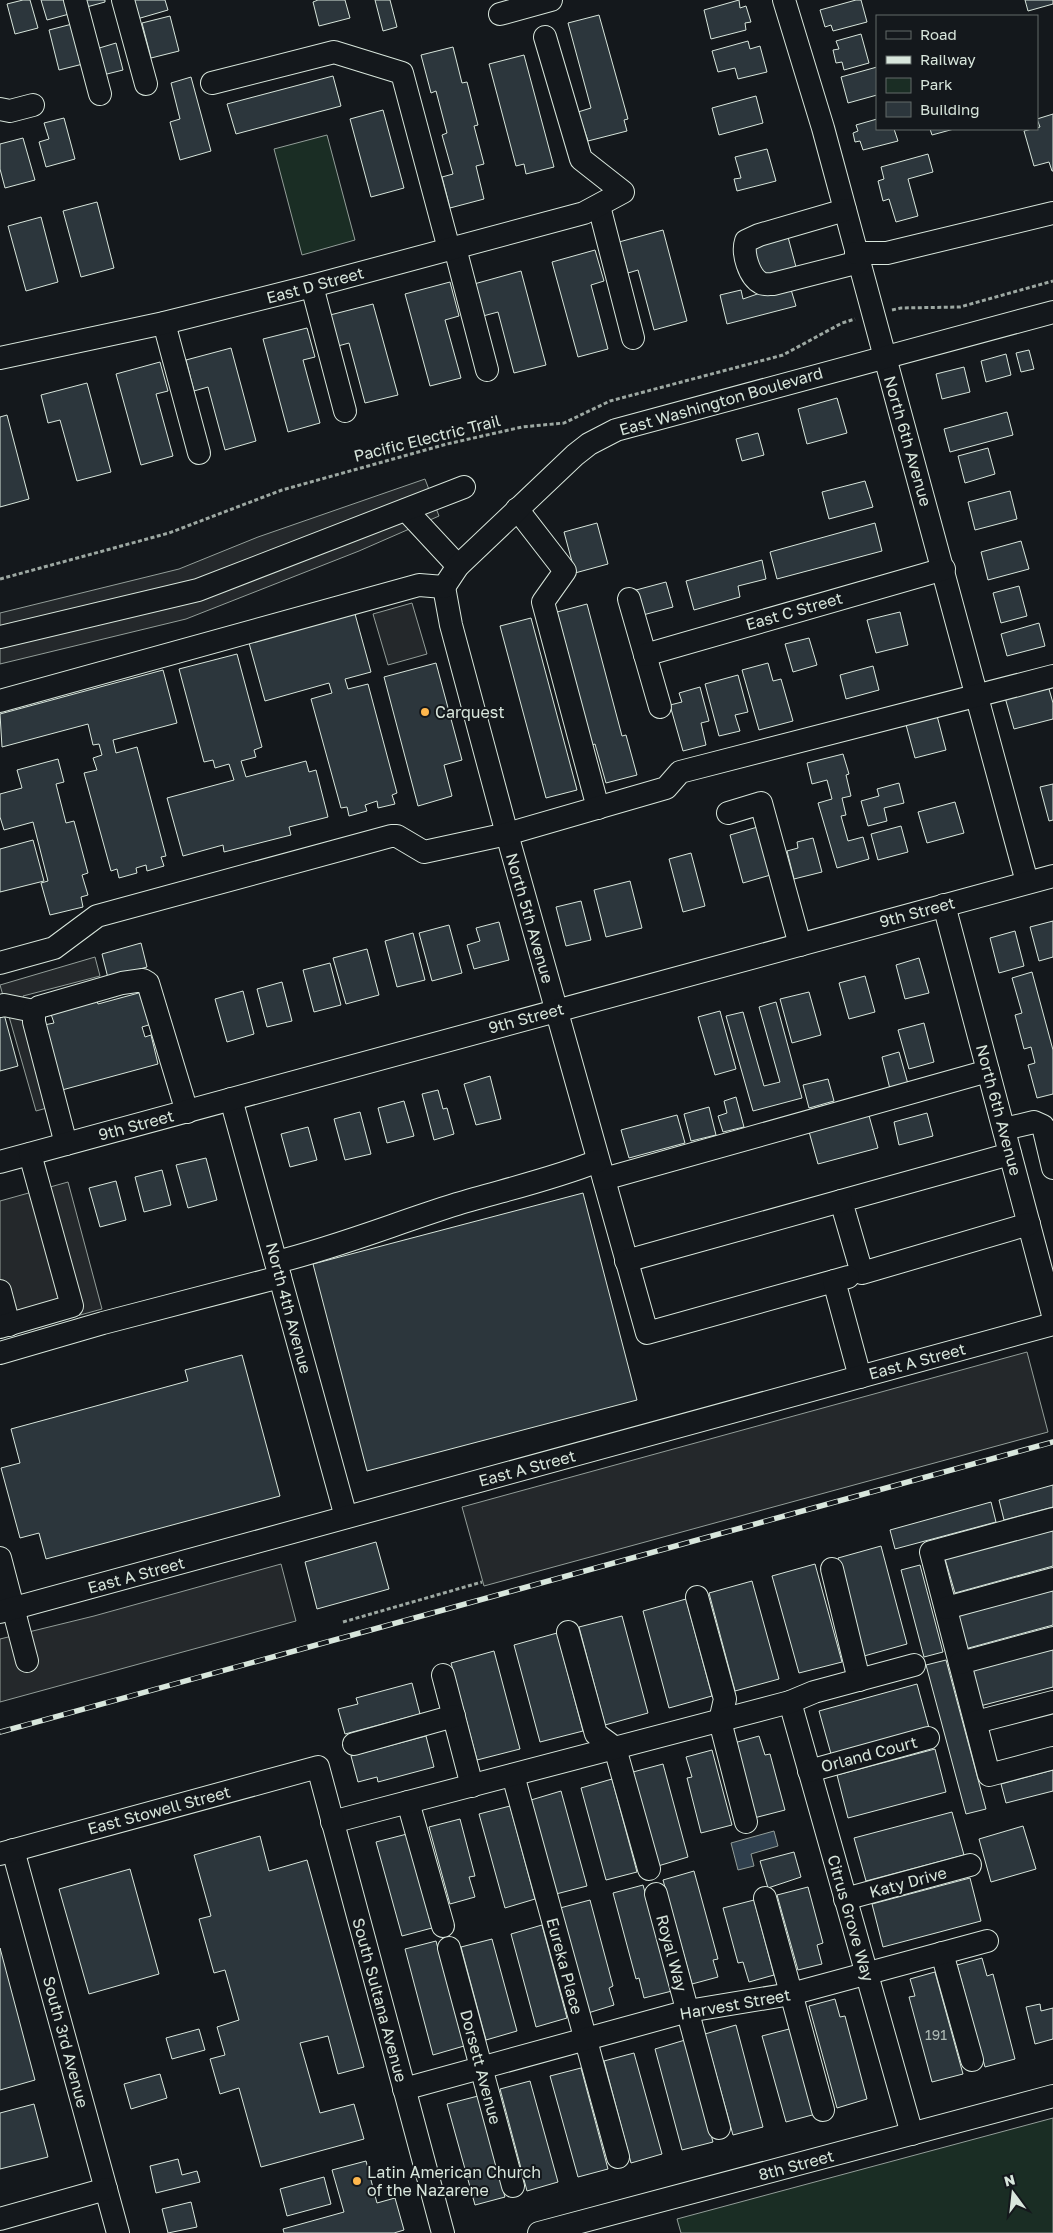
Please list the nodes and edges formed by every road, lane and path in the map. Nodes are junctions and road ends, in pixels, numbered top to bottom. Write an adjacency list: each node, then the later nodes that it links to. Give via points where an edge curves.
1 (75, 0): 9 (street)
2 (123, 0): 8 (street)
3 (551, 0): 5 (street)
4 (784, 0): 13 (street, North 6th Avenue)
5 (500, 14)
6 (545, 36): 12 (street, East D Street, via 581,159 623,192)
7 (212, 83): 15 (street, via 334,52 402,73)
8 (146, 84)
9 (100, 94)
10 (33, 104): 11 (street, via 10,111)
11 (0, 109)
12 (598, 206): 15 (street, East D Street, via 584,213); 23 (street)
13 (845, 210): 16 (street, North 6th Avenue); 16 (street, via 746,241 748,264 754,278 762,284 773,284)
14 (1053, 213): 16 (street)
15 (452, 249): 18 (street, East D Street); 26 (street)
16 (858, 258): 24 (street, North 6th Avenue)
17 (1053, 281): 19 (path, via 960,307 901,308)
18 (312, 286): 22 (street, East D Street); 27 (street)
19 (883, 312)
20 (1053, 312): 24 (street, East Washington Boulevard)
21 (858, 319): 34 (path, Pacific Electric Trail, via 842,323 783,355 610,402 564,422 522,427 448,444 282,490 169,533)
22 (164, 323): 25 (street, East D Street); 28 (street)
23 (633, 338)
24 (884, 356): 31 (street, East Washington Boulevard, via 616,430 575,455); 33 (street, North 6th Avenue)
25 (0, 358)
26 (487, 370)
27 (345, 412)
28 (199, 453)
29 (464, 487): 30 (street)
30 (406, 510): 32 (street); 37 (street, via 198,590)
31 (517, 510): 32 (street, East Washington Boulevard); 43 (street, via 565,571 543,602)
32 (458, 566): 35 (street, East Washington Boulevard)
33 (944, 569): 38 (street, East C Street); 40 (street, North 6th Avenue)
34 (0, 579)
35 (444, 587): 41 (street, via 419,585); 45 (street, North 5th Avenue, via 451,625)
36 (629, 599): 38 (street)
37 (0, 637)
38 (645, 655): 42 (street)
39 (1053, 676): 40 (street)
40 (977, 695): 43 (street, via 680,772 666,788); 47 (street, North 6th Avenue)
41 (0, 701)
42 (660, 708)
43 (598, 808): 45 (street)
44 (728, 813): 49 (street, via 761,803)
45 (507, 834): 50 (street, via 424,852 397,836 391,836 96,916 54,948); 53 (street, North 5th Avenue)
46 (1053, 876): 47 (street, 9th Street)
47 (1027, 882): 48 (street, 9th Street)
48 (944, 905): 49 (street, 9th Street); 54 (street, North 6th Avenue)
49 (800, 945): 53 (street, 9th Street)
50 (0, 963)
51 (0, 1006): 52 (street)
52 (34, 1010): 56 (street, via 122,983 144,980 151,990); 58 (street, via 34,1022)
53 (556, 1010): 55 (street, 9th Street); 63 (street, North 5th Avenue)
54 (988, 1071): 57 (street, North 6th Avenue); 63 (street)
55 (231, 1099): 56 (street, 9th Street); 68 (street, North 4th Avenue)
56 (187, 1112): 58 (street, 9th Street)
57 (1004, 1129): 60 (street, North 6th Avenue); 62 (street, via 1034,1122 1042,1126)
58 (66, 1144): 59 (street, 9th Street)
59 (30, 1154): 61 (street, 9th Street); 74 (street, via 72,1306)
60 (1010, 1154): 64 (street); 65 (street, North 6th Avenue)
61 (0, 1162)
62 (1053, 1168)
63 (601, 1170): 67 (street, North 5th Avenue); 68 (street, via 575,1170 456,1205 312,1253)
64 (841, 1201): 67 (street); 69 (street)
65 (1029, 1224): 66 (street, North 6th Avenue); 69 (street)
66 (1044, 1244): 72 (street, North 6th Avenue)
67 (626, 1260): 70 (street, North 5th Avenue, via 647,1333)
68 (278, 1269): 75 (street); 77 (street, North 4th Avenue)
69 (862, 1273): 70 (street)
70 (834, 1281): 76 (street)
71 (0, 1290): 74 (street)
72 (1053, 1315)
73 (1053, 1324): 76 (street, East A Street)
74 (5, 1326)
75 (0, 1353)
76 (860, 1377): 77 (street, East A Street)
77 (346, 1517): 85 (street, East A Street)
78 (1053, 1519): 84 (street, via 931,1552)
79 (0, 1558): 85 (street)
80 (832, 1569): 93 (street)
81 (1053, 1579): 84 (street)
82 (482, 1582): 86 (path)
83 (697, 1597): 97 (street, via 725,1699)
84 (946, 1608): 90 (street)
85 (7, 1610): 89 (street)
86 (343, 1622)
87 (568, 1632): 101 (street, via 596,1734)
88 (1053, 1638): 90 (street)
89 (27, 1661)
90 (960, 1663): 98 (street)
91 (914, 1666): 93 (street)
92 (443, 1675): 96 (street)
93 (860, 1680): 94 (street)
94 (790, 1702): 97 (street); 104 (street, Citrus Grove Way)
95 (1053, 1702): 98 (street)
96 (454, 1716): 100 (street); 106 (street)
97 (720, 1720): 101 (street); 109 (street)
98 (976, 1722): 102 (street, via 989,1775)
99 (928, 1738): 104 (street, Orland Court)
100 (354, 1744)
101 (615, 1748): 105 (street); 112 (street)
102 (1053, 1758)
103 (318, 1766): 108 (street, South Sultana Avenue); 110 (street, East Stowell Street)
104 (809, 1771): 115 (street, Citrus Grove Way)
105 (513, 1775): 106 (street); 123 (street, Eureka Place)
106 (472, 1786): 107 (street)
107 (408, 1802): 108 (street); 116 (street)
108 (332, 1822): 126 (street, South Sultana Avenue)
109 (746, 1822)
110 (7, 1852): 133 (street, South 3rd Avenue)
111 (970, 1865): 115 (street, Katy Drive)
112 (649, 1869)
113 (656, 1894): 122 (street, Royal Way)
114 (765, 1898): 121 (street)
115 (845, 1899): 120 (street, Citrus Grove Way)
116 (443, 1926)
117 (987, 1941): 119 (street, Harvest Street)
118 (449, 1948): 125 (street, Dorsett Avenue)
119 (942, 1953): 120 (street, Harvest Street); 124 (street)
120 (868, 1974): 121 (street, Harvest Street); 130 (street, Citrus Grove Way)
121 (791, 1994): 122 (street, Harvest Street); 128 (street)
122 (688, 2012): 123 (street, Harvest Street); 129 (street, Royal Way)
123 (585, 2041): 125 (street, Harvest Street); 131 (street, Eureka Place)
124 (972, 2060)
125 (482, 2069): 126 (street, Harvest Street); 132 (street, Dorsett Avenue)
126 (404, 2089): 136 (street, South Sultana Avenue)
127 (1053, 2096): 130 (street, 8th Street)
128 (823, 2110)
129 (720, 2128)
130 (912, 2134): 137 (street, 8th Street)
131 (618, 2157)
132 (513, 2186)
133 (106, 2189): 134 (street); 135 (street, South 3rd Avenue)
134 (0, 2219)
135 (118, 2233)
136 (443, 2233)
137 (539, 2233)

